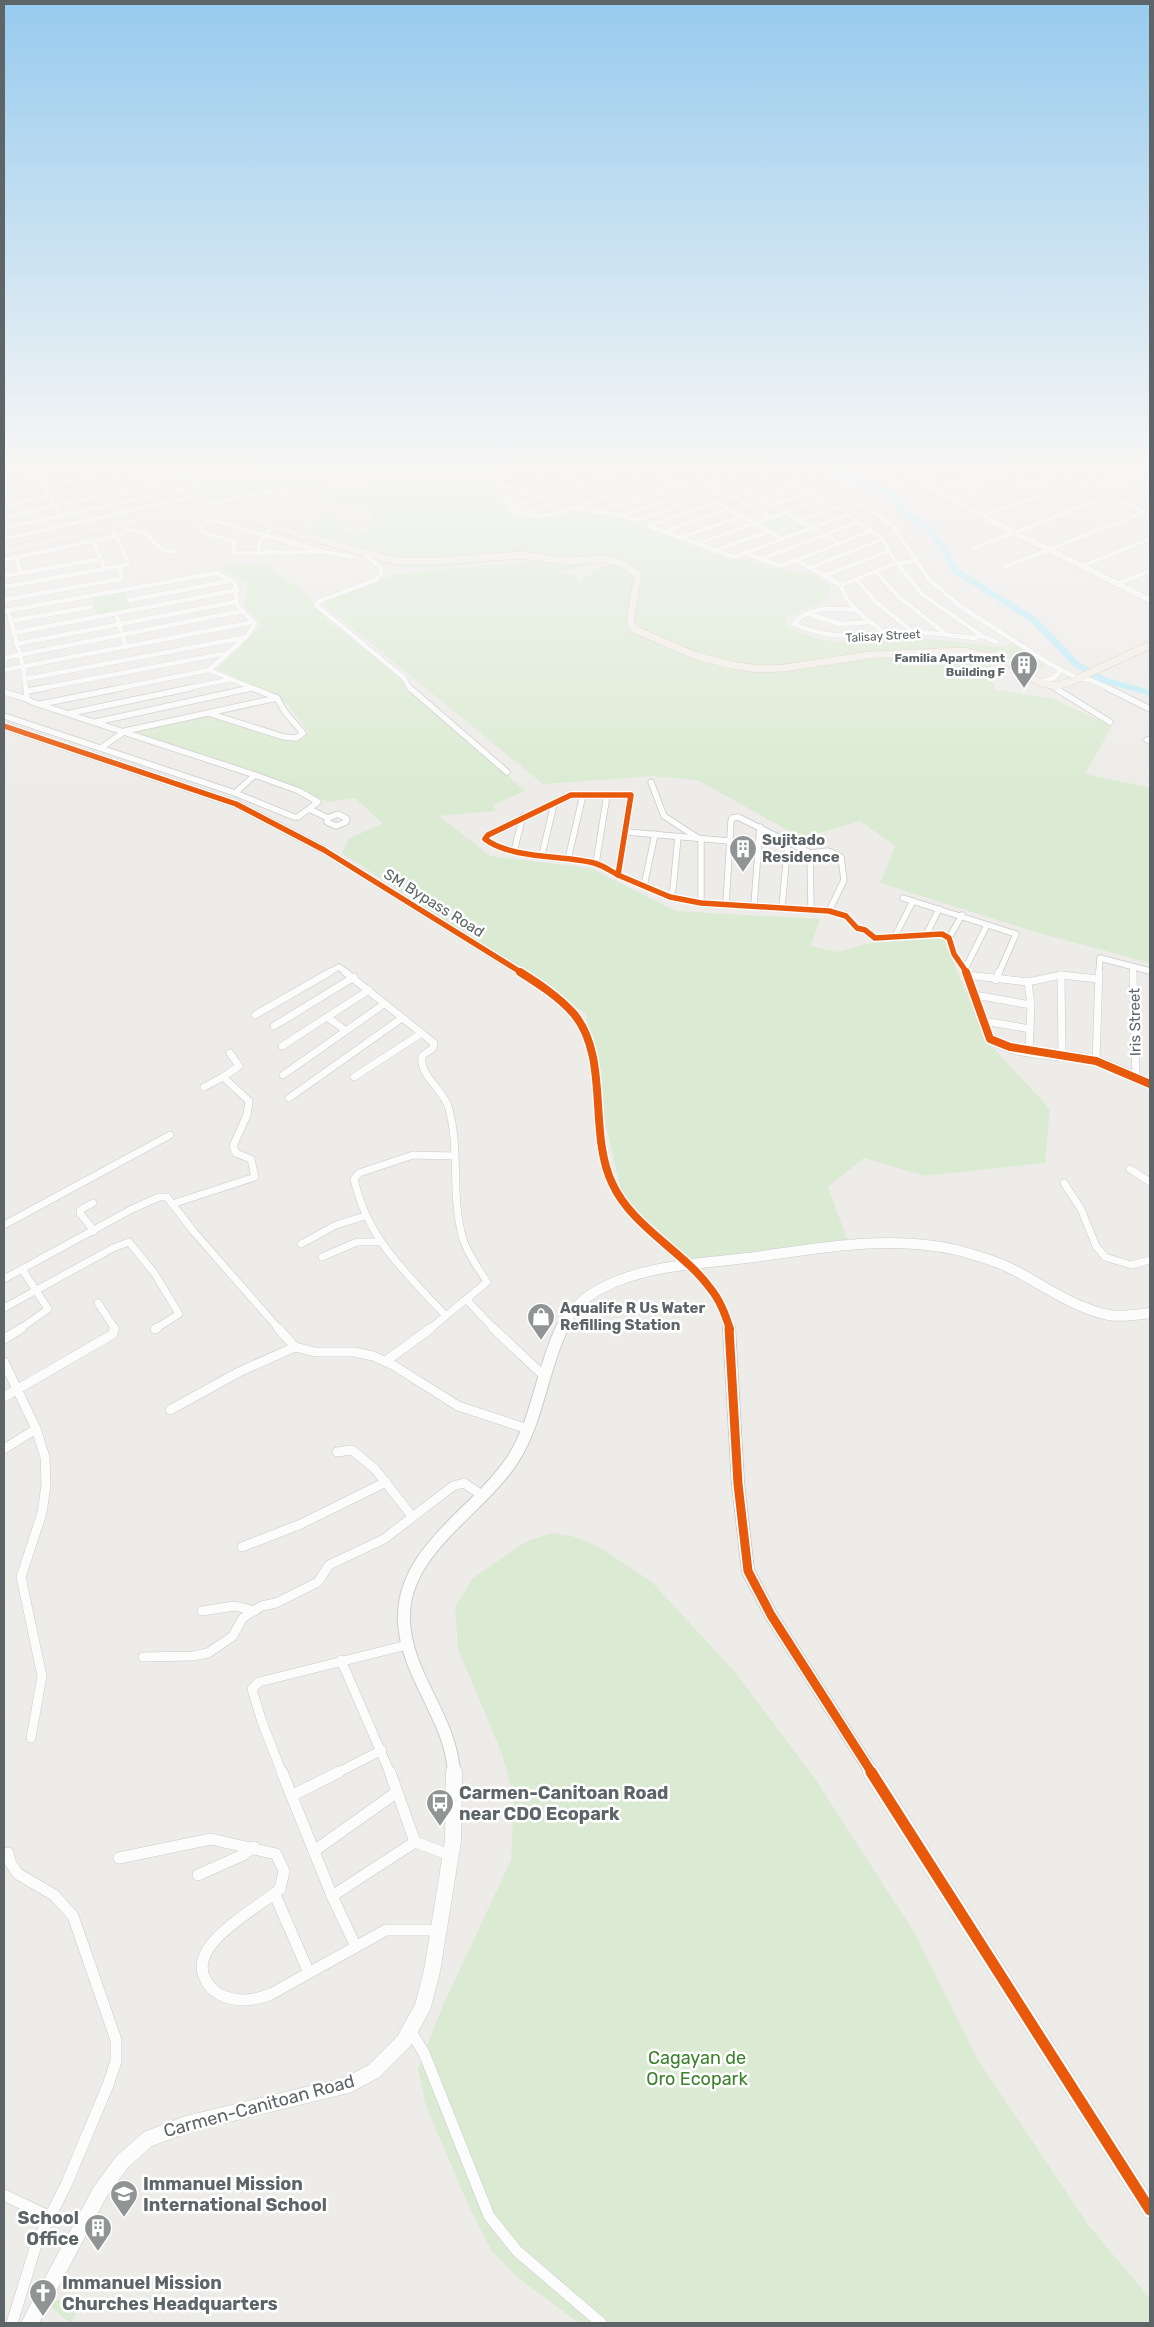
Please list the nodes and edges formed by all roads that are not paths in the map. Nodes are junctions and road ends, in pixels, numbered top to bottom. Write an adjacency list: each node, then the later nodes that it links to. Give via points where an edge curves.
1 (19, 570): 15 (street)
2 (40, 570): 15 (street)
3 (102, 570): 22 (street)
4 (119, 570): 26 (street, via 120,579)
5 (380, 570): 81 (street, via 376,580 319,601 316,605 404,678 414,692)
6 (632, 570): 64 (main road, via 638,575 630,620 634,629 673,647 731,665 769,669 870,655 963,651 1005,660)
7 (813, 570): 17 (street)
8 (841, 570): 17 (street)
9 (880, 570): 14 (street)
10 (902, 570): 47 (street, via 934,604)
11 (922, 570): 56 (street, via 954,602)
12 (1089, 570): 20 (street)
13 (1150, 571): 20 (street)
14 (876, 572): 18 (street); 46 (street, via 899,596)
15 (20, 573): 16 (street)
16 (4, 576)
17 (824, 576): 21 (street)
18 (856, 579): 21 (street); 42 (street, via 876,602)
19 (231, 581): 23 (street, via 214,573); 24 (street); 27 (street)
20 (1117, 584): 28 (street)
21 (841, 585): 32 (street)
22 (4, 587)
23 (125, 588): 25 (street); 27 (street)
24 (238, 590): 29 (street); 31 (street)
25 (88, 595): 30 (street); 33 (street)
26 (4, 600)
27 (130, 600): 31 (street)
28 (1150, 600)
29 (235, 602): 34 (street); 41 (street)
30 (91, 607): 37 (street); 38 (street)
31 (134, 610): 35 (street)
32 (857, 610): 36 (street, Talisay Street, via 830,608); 40 (street)
33 (6, 611): 38 (street)
34 (242, 611): 39 (street); 44 (street)
35 (116, 614): 37 (street); 41 (street)
36 (810, 614): 40 (street, via 840,624); 45 (street, Talisay Street, via 794,624 842,639)
37 (94, 618): 43 (street)
38 (10, 621): 43 (street)
39 (254, 622): 48 (street, via 254,628); 52 (street)
40 (871, 622): 45 (street)
41 (119, 625): 44 (street); 50 (street)
42 (913, 632): 45 (street, Talisay Street); 46 (street, Talisay Street)
43 (13, 633): 50 (street)
44 (123, 635): 52 (street); 54 (street)
45 (888, 635)
46 (948, 635): 47 (street, Talisay Street)
47 (982, 636): 49 (street)
48 (245, 637): 53 (street); 61 (street)
49 (997, 642)
50 (16, 644): 54 (street)
51 (1150, 645): 63 (main road)
52 (126, 647): 57 (street)
53 (223, 654): 59 (street); 67 (street)
54 (20, 655): 55 (street); 57 (street)
55 (4, 658)
56 (1050, 664): 60 (street); 63 (street)
57 (22, 666): 58 (street); 61 (street)
58 (4, 670)
59 (210, 670): 62 (street); 71 (street)
60 (1059, 672): 63 (street); 64 (street, via 1054,678)
61 (25, 679): 67 (street)
62 (232, 679): 66 (street); 74 (street)
63 (1077, 679): 65 (main road); 72 (street, via 1090,680 1128,696)
64 (1039, 682): 65 (main road)
65 (1051, 685): 77 (street)
66 (252, 688): 70 (street); 76 (street)
67 (27, 691): 69 (street)
68 (4, 692): 69 (street)
69 (27, 698): 71 (street)
70 (277, 698): 73 (street); 73 (street, via 303,732 297,738 266,732)
71 (40, 704): 74 (street)
72 (1150, 710)
73 (208, 713): 79 (street)
74 (68, 714): 76 (street)
75 (4, 716): 80 (street)
76 (95, 722): 79 (street)
77 (1110, 722)
78 (4, 726): 166 (street, SM Bypass Road, via 255,813 317,846 554,996 576,1016 589,1043 604,1162 614,1187 635,1215)
79 (124, 732): 80 (street); 82 (street)
80 (101, 748): 84 (street)
81 (507, 772)
82 (255, 775): 84 (street); 88 (street, via 316,800 317,804)
83 (651, 782): 95 (street, via 664,816)
84 (235, 793): 88 (street, via 296,817)
85 (584, 795): 86 (street); 87 (street, via 571,795); 101 (street)
86 (607, 795): 92 (street, via 628,794 632,797); 102 (street)
87 (554, 804): 89 (street); 100 (street)
88 (309, 809): 90 (street)
89 (523, 816): 98 (street); 98 (street, via 485,839 494,846)
90 (328, 818)
91 (760, 827): 96 (street, via 738,817 732,818); 97 (street); 110 (street)
92 (627, 832): 93 (street); 103 (street)
93 (655, 834): 94 (street); 104 (street)
94 (678, 837): 95 (street); 105 (street)
95 (702, 840): 96 (street); 108 (street)
96 (729, 841): 109 (street)
97 (788, 842): 99 (street); 111 (street)
98 (514, 851): 100 (street)
99 (810, 853): 113 (street); 114 (street, via 833,852 841,857 843,863 844,880)
100 (542, 855): 101 (street)
101 (568, 859): 102 (street)
102 (596, 863): 103 (street)
103 (618, 875): 104 (street)
104 (644, 886): 105 (street)
105 (670, 898): 108 (street)
106 (903, 898): 107 (street)
107 (913, 901): 112 (street); 118 (street)
108 (701, 903): 109 (street)
109 (726, 904): 110 (street)
110 (754, 905): 111 (street)
111 (782, 907): 113 (street)
112 (939, 909): 115 (street); 117 (street)
113 (811, 910): 114 (street)
114 (829, 911): 118 (street, via 846,916 857,928 875,938)
115 (962, 915): 116 (street); 119 (street)
116 (986, 925): 122 (street); 126 (street, via 1016,934)
117 (926, 934): 118 (street); 119 (street, via 942,934)
118 (894, 938)
119 (948, 938): 122 (street)
120 (1133, 967): 121 (street); 125 (street, via 1100,958); 148 (street, Iris Street)
121 (1150, 970)
122 (966, 972): 126 (street); 129 (street)
123 (1061, 975): 125 (street); 127 (street); 143 (street)
124 (354, 977): 128 (street); 132 (street, via 336,967); 136 (street)
125 (1098, 979): 144 (street)
126 (996, 980): 127 (street)
127 (1028, 982): 131 (street)
128 (369, 990): 130 (street); 133 (street)
129 (975, 995): 131 (street); 135 (street)
130 (384, 1004): 134 (street); 138 (street)
131 (1031, 1005): 137 (street)
132 (255, 1015)
133 (327, 1017): 138 (street); 140 (street)
134 (402, 1018): 139 (street); 151 (street)
135 (984, 1021): 137 (street); 141 (street, via 990,1039)
136 (274, 1026)
137 (1030, 1029): 141 (street)
138 (345, 1030): 145 (street)
139 (422, 1033): 147 (street); 153 (street, via 434,1043 433,1048 422,1056 421,1065 446,1100 453,1130)
140 (282, 1046)
141 (1029, 1051): 143 (street)
142 (230, 1053): 146 (street, via 239,1066)
143 (1062, 1055): 144 (street)
144 (1096, 1061): 148 (street)
145 (283, 1075)
146 (224, 1077): 150 (street); 158 (street, via 249,1101 247,1115 233,1146 236,1153 251,1159 255,1177)
147 (354, 1077)
148 (1136, 1078): 149 (street)
149 (1150, 1084)
150 (204, 1087)
151 (289, 1098)
152 (170, 1135): 160 (street)
153 (454, 1156): 159 (street, via 413,1156 359,1173 355,1176 354,1185); 170 (street, via 458,1212 464,1240 487,1282 482,1291)
154 (1130, 1169): 155 (street)
155 (1150, 1182)
156 (1064, 1183): 165 (street, via 1083,1212 1100,1254 1112,1261 1133,1265)
157 (94, 1202): 161 (street, via 80,1210 80,1214)
158 (172, 1204): 161 (street, via 167,1197 159,1197); 177 (street)
159 (366, 1216): 162 (street); 163 (street, via 336,1226)
160 (4, 1225)
161 (94, 1230): 167 (street)
162 (379, 1242): 164 (street, via 369,1238 356,1241); 174 (street)
163 (301, 1244)
164 (322, 1257)
165 (1150, 1260)
166 (688, 1264): 173 (street, Carmen-Canitoan Road, via 884,1244 934,1246 992,1260 1090,1309 1124,1317); 180 (street, Carmen-Canitoan Road, via 629,1277 586,1297 565,1323); 215 (street, SM Bypass Road, via 722,1304 730,1330 738,1484 745,1559 752,1581)
167 (22, 1269): 168 (street); 169 (street)
168 (4, 1278)
169 (36, 1290): 172 (street); 175 (street, via 129,1242 155,1274 180,1314); 176 (street, via 47,1311)
170 (468, 1301): 174 (street); 180 (street)
171 (98, 1303): 181 (street, via 115,1329 113,1334)
172 (4, 1308)
173 (1150, 1313)
174 (445, 1316): 178 (street)
175 (155, 1328)
176 (4, 1339)
177 (295, 1347): 178 (street, via 316,1353 363,1352); 183 (street, via 239,1372)
178 (386, 1361): 185 (street, via 458,1406)
179 (4, 1362): 181 (street)
180 (544, 1376): 185 (street, Carmen-Canitoan Road)
181 (18, 1388): 182 (street); 184 (street)
182 (4, 1397)
183 (170, 1410)
184 (36, 1429): 186 (street); 197 (street, via 45,1452 47,1474 38,1524 22,1566 21,1578 42,1676)
185 (528, 1429): 189 (street, Carmen-Canitoan Road, via 512,1459)
186 (4, 1449)
187 (337, 1452): 188 (street, via 344,1449 354,1451)
188 (386, 1482): 190 (street); 191 (street, via 301,1524)
189 (484, 1496): 190 (street, via 470,1485 457,1484); 194 (street, Carmen-Canitoan Road, via 435,1546 412,1580 404,1603)
190 (412, 1516): 193 (street, via 384,1539 329,1565 318,1582)
191 (242, 1547)
192 (202, 1611): 193 (street, via 228,1606)
193 (255, 1611): 195 (street, via 242,1620 233,1636 208,1653)
194 (407, 1645): 196 (street); 205 (street, Carmen-Canitoan Road, via 415,1670 448,1740 453,1761 455,1778)
195 (143, 1657)
196 (341, 1660): 198 (street); 200 (street, via 259,1682 252,1689)
197 (32, 1738)
198 (382, 1750): 199 (street); 200 (street)
199 (397, 1792): 201 (street); 203 (street)
200 (292, 1795): 203 (street)
201 (415, 1842): 205 (street); 209 (street)
202 (254, 1847): 206 (street, via 211,1839); 207 (street); 208 (street, via 276,1854 281,1861 283,1880)
203 (314, 1851): 209 (street)
204 (8, 1853): 216 (street, via 13,1870 52,1893 73,1916 116,2040 116,2061 108,2085)
205 (450, 1855): 210 (street, Carmen-Canitoan Road)
206 (119, 1858)
207 (198, 1875)
208 (275, 1895): 212 (street); 212 (street, via 218,1936 203,1954 200,1967 203,1977 217,1993 231,2000 246,2001 271,1994)
209 (332, 1896): 211 (street)
210 (439, 1930): 211 (street, via 394,1929); 213 (street, Carmen-Canitoan Road, via 428,1991)
211 (356, 1947): 212 (street)
212 (309, 1973)
213 (411, 2032): 218 (street, Carmen-Canitoan Road, via 380,2066 351,2084 176,2126 141,2144 114,2174 73,2241); 219 (street, via 424,2053 489,2216 517,2251)
214 (4, 2195): 216 (street)
215 (1150, 2210)
216 (50, 2218): 217 (street, via 28,2266)
217 (12, 2323)
218 (30, 2323)
219 (601, 2323)

